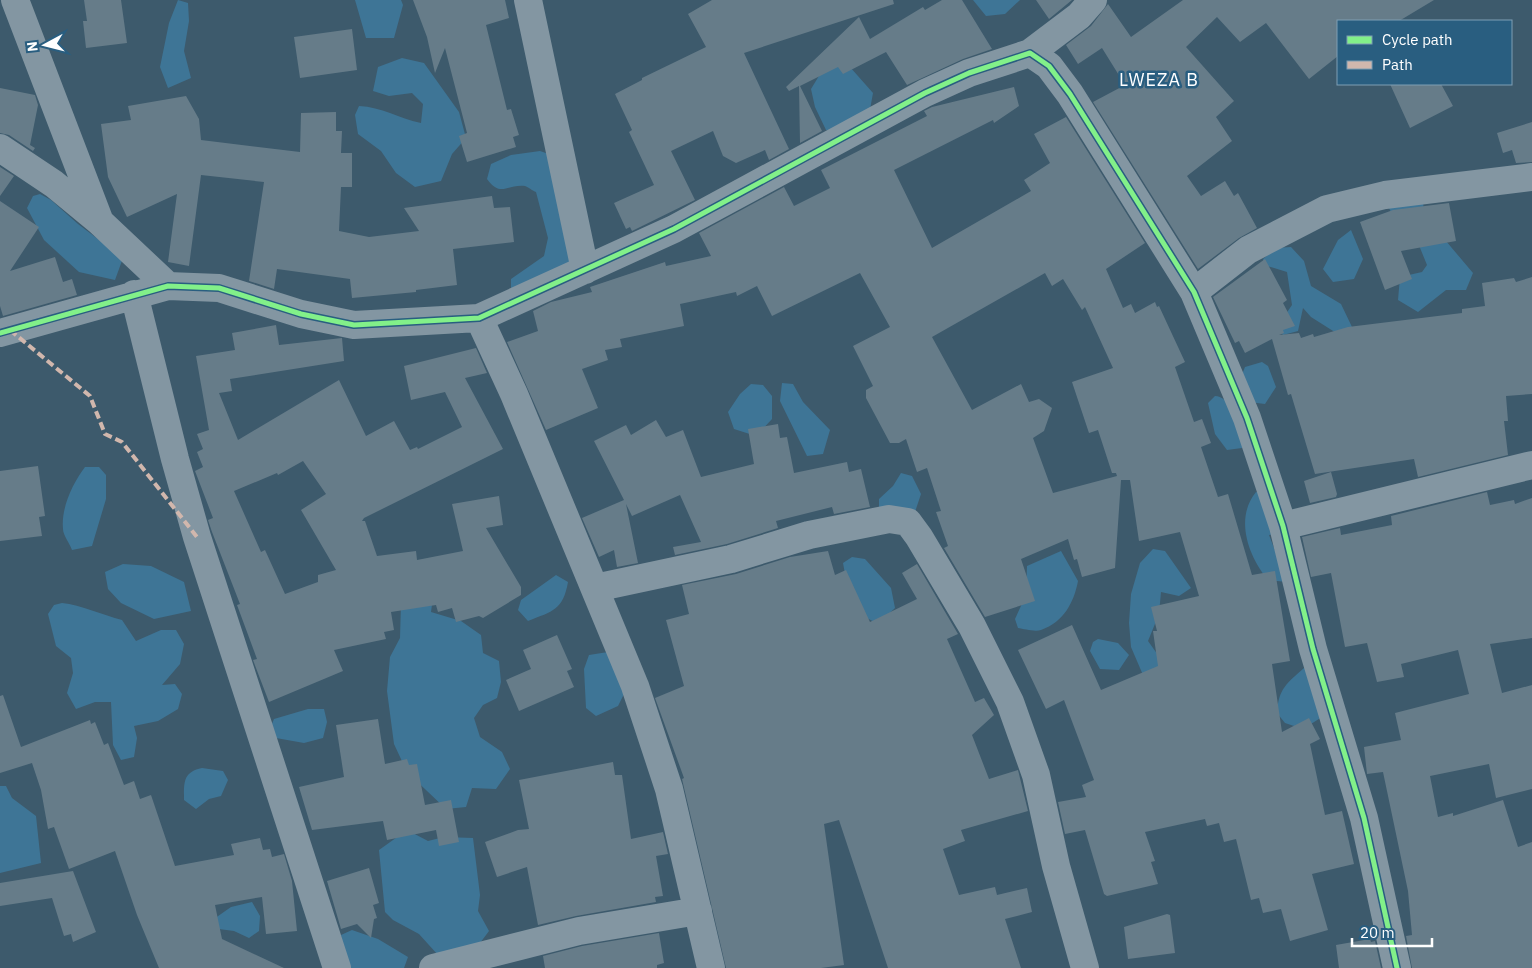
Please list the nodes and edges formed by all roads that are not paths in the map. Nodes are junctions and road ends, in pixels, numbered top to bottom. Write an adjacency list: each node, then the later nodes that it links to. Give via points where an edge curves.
1 (16, 0): 7 (street)
2 (528, 0): 8 (street)
3 (1094, 0): 4 (street, via 1079,16)
4 (1030, 53): 8 (street, via 969,73 925,93 674,229); 10 (street, via 1049,66 1070,94)
5 (0, 148): 7 (street, via 54,184)
6 (1532, 177): 10 (street, via 1385,195 1327,209 1248,250)
7 (100, 222): 9 (street)
8 (585, 270): 12 (street)
9 (168, 286): 11 (street); 12 (street, via 219,288 302,314 354,325)
10 (1194, 292): 15 (street, via 1247,418)
11 (134, 294): 13 (street); 18 (street, via 174,459 197,537)
12 (479, 318): 16 (street)
13 (0, 333)
14 (1532, 465): 15 (street)
15 (1283, 526): 22 (street, via 1313,649 1364,818)
16 (595, 588): 17 (street, via 635,686 666,779); 21 (street, via 731,559 809,535 890,519 908,522 972,626 1010,702 1036,775 1056,866)
17 (698, 910): 19 (street, via 579,931); 20 (street)
18 (337, 968)
19 (433, 968)
20 (711, 968)
21 (1085, 968)
22 (1397, 968)

